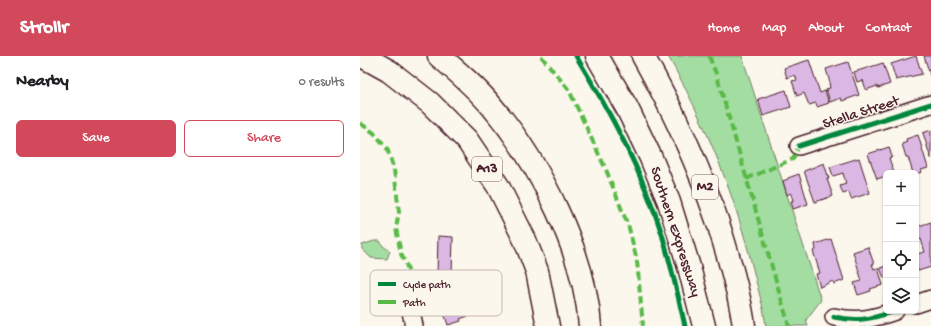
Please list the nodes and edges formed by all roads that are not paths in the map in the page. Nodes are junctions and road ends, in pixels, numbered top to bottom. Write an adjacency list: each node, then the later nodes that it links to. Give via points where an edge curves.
1 (362, 56): 13 (highway, A13, via 389,71 430,103 467,140 476,153 498,186 525,240 537,271)
2 (439, 56): 14 (highway, A13, via 494,108 526,152 569,238 583,283)
3 (597, 56): 15 (highway, Southern Expressway, via 627,108 669,202)
4 (643, 56): 16 (highway, M2, via 685,137 705,187 729,254)
5 (931, 104): 6 (street, Stella Street)
6 (799, 146)
7 (931, 299): 8 (street)
8 (919, 303)
9 (885, 314): 11 (street, via 866,320)
10 (412, 316): 12 (street)
11 (834, 317)
12 (414, 326)
13 (548, 326)
14 (590, 326)
15 (704, 326)
16 (744, 326)

